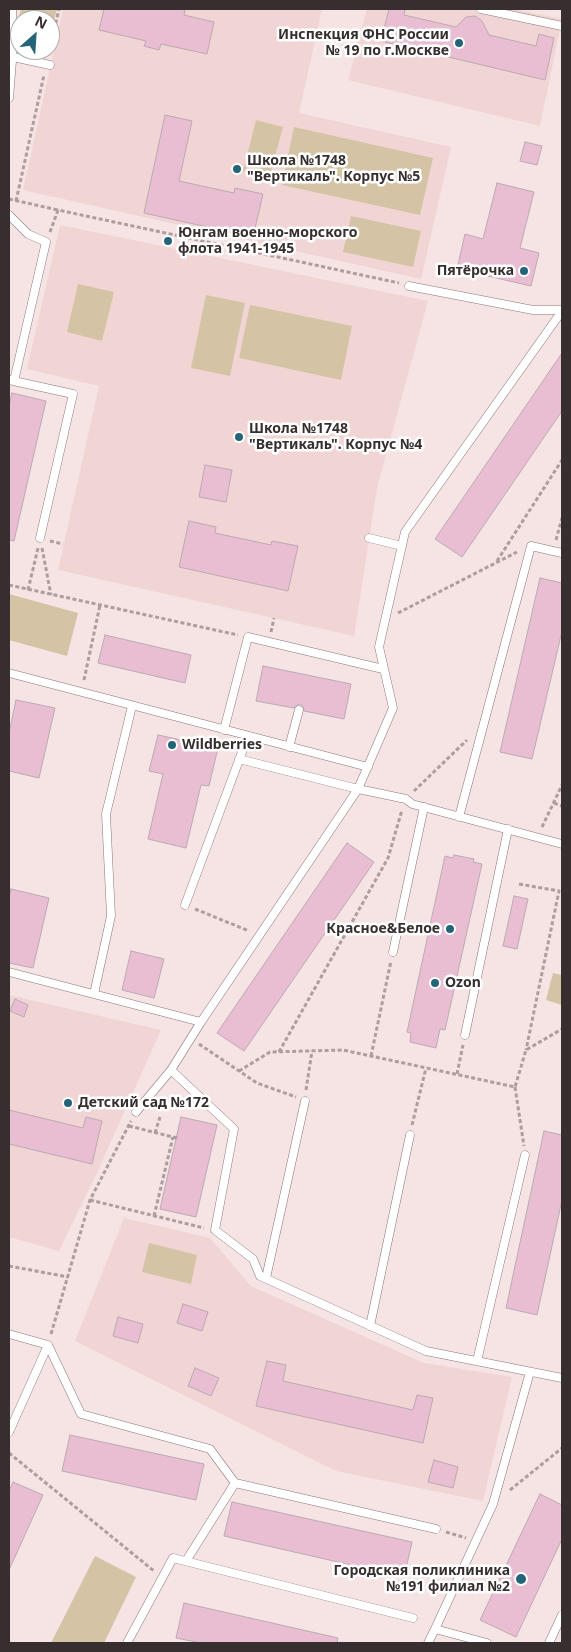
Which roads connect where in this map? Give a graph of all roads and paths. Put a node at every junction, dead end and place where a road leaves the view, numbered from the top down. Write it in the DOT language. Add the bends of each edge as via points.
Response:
graph roads {
  1 [pos="481,9"];
  2 [pos="562,26"];
  3 [pos="12,60"];
  4 [pos="26,60"];
  5 [pos="49,60"];
  6 [pos="48,65"];
  7 [pos="9,98"];
  8 [pos="9,199"];
  9 [pos="16,201"];
  10 [pos="58,210"];
  11 [pos="9,215"];
  12 [pos="187,227"];
  13 [pos="184,237"];
  14 [pos="46,242"];
  15 [pos="181,251"];
  16 [pos="409,286"];
  17 [pos="562,310"];
  18 [pos="11,380"];
  19 [pos="562,460"];
  20 [pos="562,518"];
  21 [pos="40,538"];
  22 [pos="369,538"];
  23 [pos="402,546"];
  24 [pos="532,546"];
  25 [pos="553,551"];
  26 [pos="562,553"];
  27 [pos="496,562"];
  28 [pos="9,586"];
  29 [pos="28,590"];
  30 [pos="51,595"];
  31 [pos="100,605"];
  32 [pos="386,619"];
  33 [pos="248,637"];
  34 [pos="383,669"];
  35 [pos="9,673"];
  36 [pos="81,692"];
  37 [pos="132,706"];
  38 [pos="299,710"];
  39 [pos="484,724"];
  40 [pos="224,730"];
  41 [pos="248,736"];
  42 [pos="289,747"];
  43 [pos="239,759"];
  44 [pos="368,767"];
  45 [pos="562,785"];
  46 [pos="358,789"];
  47 [pos="406,799"];
  48 [pos="554,803"];
  49 [pos="562,806"];
  50 [pos="424,807"];
  51 [pos="460,817"];
  52 [pos="508,829"];
  53 [pos="537,837"];
  54 [pos="562,844"];
  55 [pos="518,884"];
  56 [pos="185,905"];
  57 [pos="259,935"];
  58 [pos="393,952"];
  59 [pos="9,972"];
  60 [pos="94,994"];
  61 [pos="200,1022"];
  62 [pos="562,1029"];
  63 [pos="465,1035"];
  64 [pos="190,1039"];
  65 [pos="312,1050"];
  66 [pos="526,1050"];
  67 [pos="280,1052"];
  68 [pos="371,1056"];
  69 [pos="426,1068"];
  70 [pos="171,1070"];
  71 [pos="239,1071"];
  72 [pos="457,1074"];
  73 [pos="515,1087"];
  74 [pos="305,1101"];
  75 [pos="136,1112"];
  76 [pos="160,1116"];
  77 [pos="129,1126"];
  78 [pos="155,1133"];
  79 [pos="410,1135"];
  80 [pos="525,1155"];
  81 [pos="90,1200"];
  82 [pos="154,1216"];
  83 [pos="215,1230"];
  84 [pos="9,1266"];
  85 [pos="68,1277"];
  86 [pos="266,1278"];
  87 [pos="370,1326"];
  88 [pos="9,1334"];
  89 [pos="48,1345"];
  90 [pos="477,1361"];
  91 [pos="530,1372"];
  92 [pos="562,1378"];
  93 [pos="9,1432"];
  94 [pos="562,1451"];
  95 [pos="9,1453"];
  96 [pos="236,1483"];
  97 [pos="493,1504"];
  98 [pos="436,1529"];
  99 [pos="479,1542"];
  100 [pos="186,1561"];
  101 [pos="162,1578"];
  102 [pos="413,1618"];
  103 [pos="561,1620"];
  104 [pos="436,1628"];
  105 [pos="127,1643"];
  106 [pos="428,1643"];
  107 [pos="487,1643"];
  108 [pos="549,1643"];
  1 -- 2 [label="lane"];
  3 -- 7 [label="lane"];
  4 -- 6 [label="lane"];
  5 -- 6 [label="path"];
  6 -- 9 [label="path"];
  8 -- 9 [label="path"];
  9 -- 10 [label="path"];
  10 -- 13 [label="path"];
  10 -- 14 [label="path"];
  11 -- 14 [label="lane" via="28,234"];
  12 -- 13 [label="path"];
  13 -- 15 [label="path"];
  13 -- 16 [label="path"];
  14 -- 18 [label="lane"];
  16 -- 17 [label="lane" via="533,310"];
  17 -- 23 [label="lane" via="405,532"];
  18 -- 21 [label="lane" via="72,394"];
  19 -- 27 [label="path"];
  20 -- 25 [label="path"];
  21 -- 29 [label="path"];
  21 -- 30 [label="path"];
  22 -- 23 [label="lane"];
  23 -- 32 [label="lane"];
  24 -- 25 [label="lane"];
  24 -- 27 [label="path"];
  24 -- 39 [label="lane"];
  25 -- 26 [label="lane"];
  27 -- 32 [label="path"];
  28 -- 29 [label="path"];
  29 -- 30 [label="path"];
  30 -- 31 [label="path"];
  31 -- 33 [label="path"];
  31 -- 36 [label="path"];
  32 -- 34 [label="lane" via="379,648"];
  33 -- 34 [label="lane"];
  33 -- 40 [label="lane"];
  34 -- 44 [label="lane" via="392,708"];
  35 -- 36 [label="lane"];
  36 -- 37 [label="lane"];
  37 -- 40 [label="lane"];
  37 -- 60 [label="lane" via="106,814 111,916"];
  38 -- 42 [label="lane"];
  39 -- 47 [label="path"];
  39 -- 51 [label="lane"];
  40 -- 41 [label="lane"];
  41 -- 42 [label="lane"];
  41 -- 43 [label="lane"];
  42 -- 44 [label="lane"];
  43 -- 46 [label="lane"];
  43 -- 56 [label="lane"];
  44 -- 46 [label="lane"];
  45 -- 48 [label="path"];
  46 -- 47 [label="lane"];
  46 -- 57 [label="lane"];
  47 -- 50 [label="lane"];
  47 -- 67 [label="path" via="388,858"];
  48 -- 49 [label="path"];
  48 -- 53 [label="path"];
  50 -- 51 [label="lane"];
  50 -- 58 [label="lane"];
  51 -- 52 [label="lane"];
  52 -- 53 [label="lane"];
  52 -- 63 [label="lane"];
  53 -- 54 [label="lane"];
  55 -- 66 [label="path" via="559,891"];
  56 -- 57 [label="path"];
  57 -- 61 [label="lane"];
  58 -- 68 [label="path"];
  59 -- 60 [label="lane"];
  60 -- 61 [label="lane"];
  61 -- 64 [label="lane"];
  62 -- 66 [label="path"];
  63 -- 72 [label="path"];
  64 -- 70 [label="lane"];
  64 -- 71 [label="path"];
  65 -- 67 [label="path"];
  65 -- 68 [label="path" via="342,1050"];
  65 -- 74 [label="path"];
  66 -- 73 [label="path"];
  67 -- 71 [label="path" via="270,1052"];
  68 -- 69 [label="path"];
  69 -- 72 [label="path"];
  69 -- 79 [label="path"];
  70 -- 75 [label="lane"];
  70 -- 83 [label="lane" via="234,1129"];
  71 -- 74 [label="path" via="257,1083"];
  72 -- 73 [label="path"];
  73 -- 80 [label="path"];
  74 -- 86 [label="lane"];
  75 -- 77 [label="path"];
  76 -- 78 [label="path"];
  77 -- 78 [label="path"];
  77 -- 81 [label="path"];
  78 -- 82 [label="path" via="175,1138"];
  79 -- 87 [label="lane"];
  80 -- 90 [label="lane"];
  81 -- 82 [label="path"];
  81 -- 85 [label="path"];
  82 -- 83 [label="path"];
  83 -- 86 [label="lane" via="253,1259 260,1276"];
  84 -- 85 [label="path"];
  85 -- 89 [label="path"];
  86 -- 87 [label="lane"];
  87 -- 90 [label="lane" via="426,1351"];
  88 -- 89 [label="lane"];
  89 -- 93 [label="lane"];
  89 -- 96 [label="lane" via="81,1414 210,1450"];
  90 -- 91 [label="lane"];
  91 -- 92 [label="lane"];
  91 -- 97 [label="lane"];
  94 -- 97 [label="path"];
  95 -- 101 [label="path"];
  96 -- 98 [label="lane"];
  96 -- 100 [label="lane"];
  97 -- 99 [label="lane"];
  98 -- 99 [label="path"];
  99 -- 104 [label="lane"];
  100 -- 101 [label="lane" via="173,1558"];
  100 -- 102 [label="lane"];
  101 -- 105 [label="lane"];
  103 -- 108 [label="lane"];
  104 -- 106 [label="lane"];
  104 -- 107 [label="lane"];
}
